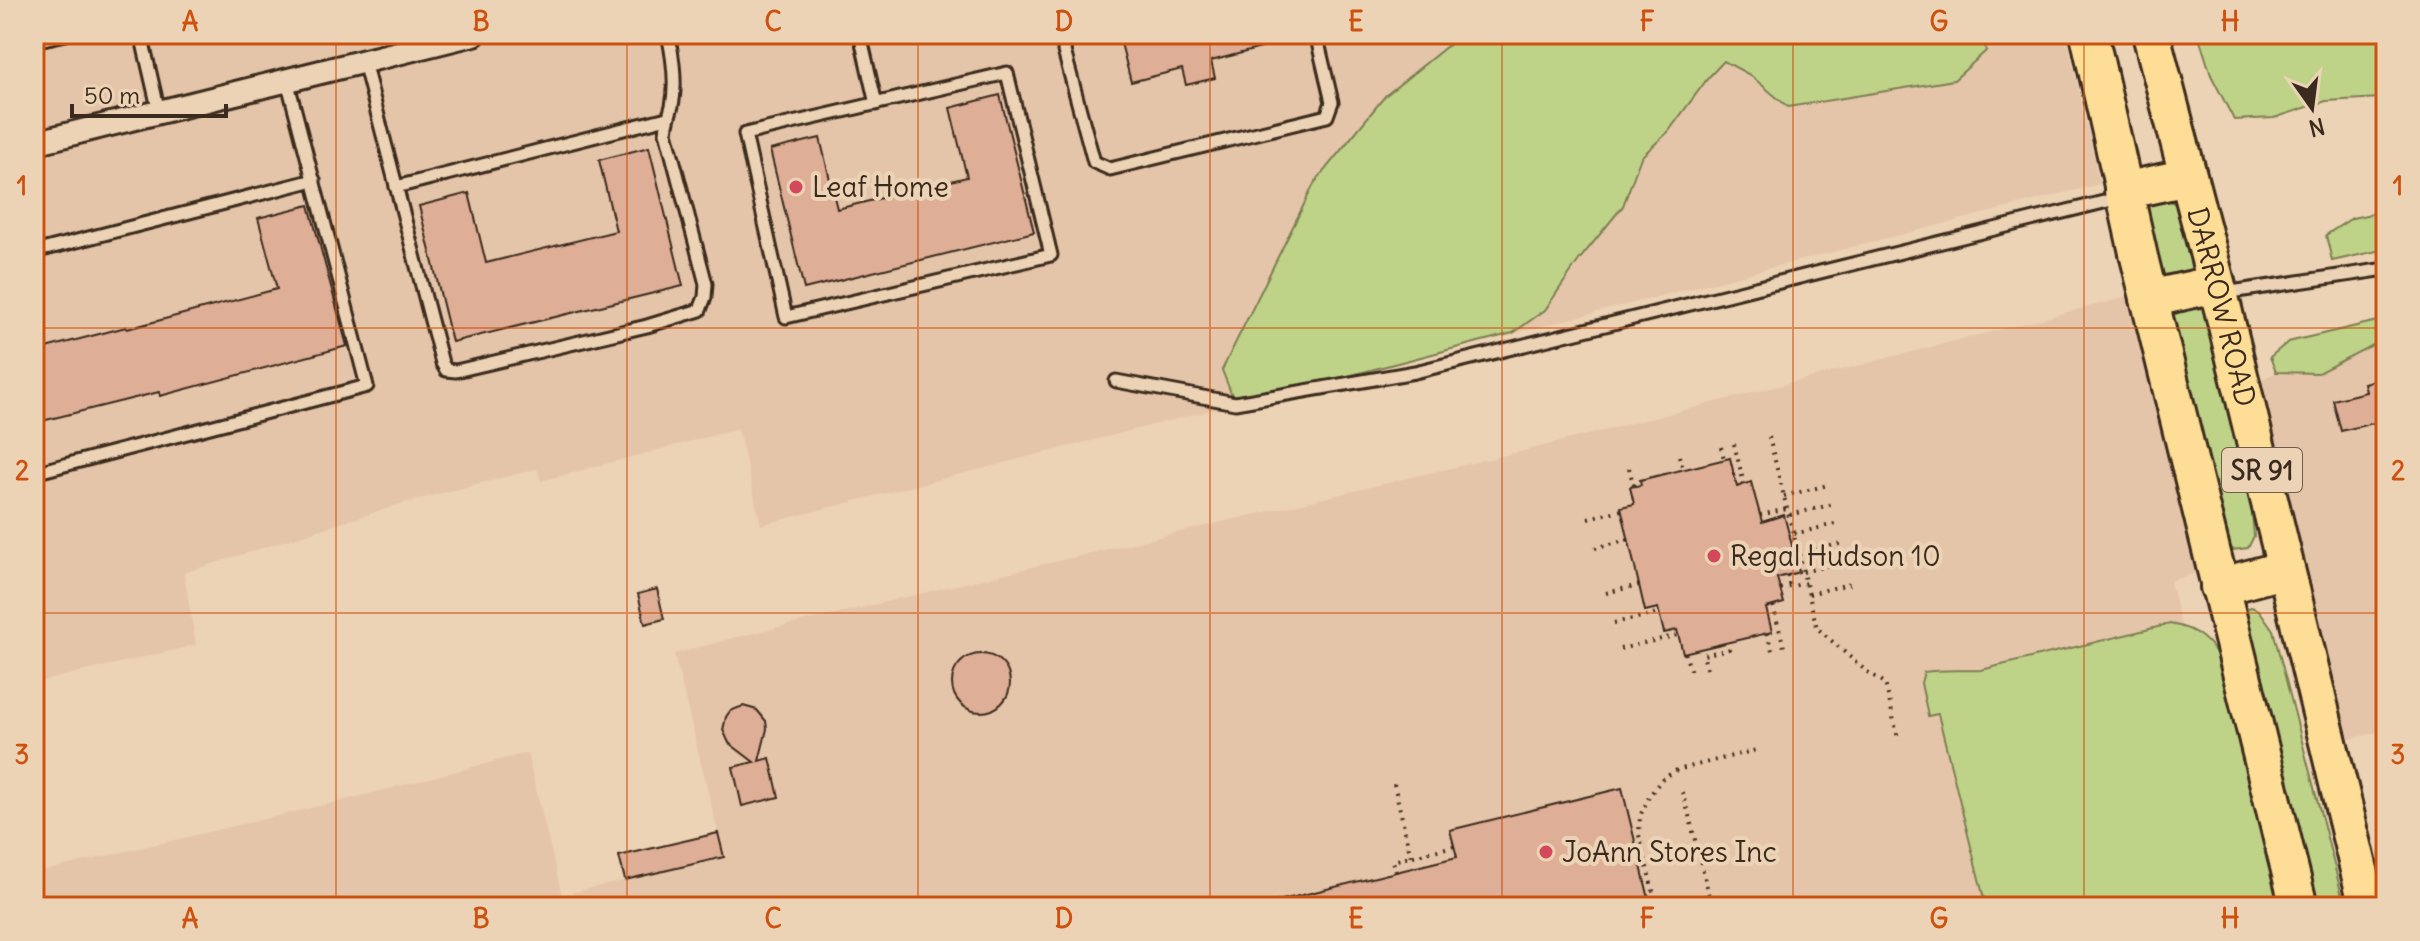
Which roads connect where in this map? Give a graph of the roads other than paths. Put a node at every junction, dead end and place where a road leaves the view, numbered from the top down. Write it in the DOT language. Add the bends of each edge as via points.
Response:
graph roads {
  1 [pos="66,34"];
  2 [pos="141,34"];
  3 [pos="474,34"];
  4 [pos="668,34"];
  5 [pos="860,34"];
  6 [pos="1067,34"];
  7 [pos="1316,34"];
  8 [pos="2089,34"];
  9 [pos="2151,34"];
  10 [pos="34,41"];
  11 [pos="364,62"];
  12 [pos="287,80"];
  13 [pos="876,104"];
  14 [pos="159,112"];
  15 [pos="667,118"];
  16 [pos="34,143"];
  17 [pos="2188,177"];
  18 [pos="314,180"];
  19 [pos="396,187"];
  20 [pos="2124,194"];
  21 [pos="34,252"];
  22 [pos="2386,269"];
  23 [pos="2218,289"];
  24 [pos="2149,299"];
  25 [pos="1116,381"];
  26 [pos="34,473"];
  27 [pos="2286,569"];
  28 [pos="2219,587"];
  29 [pos="2299,907"];
  30 [pos="2368,907"];
  1 -- 10 [label="lane"];
  2 -- 14 [label="lane"];
  3 -- 11 [label="street"];
  4 -- 15 [label="lane" via="674,59"];
  5 -- 13 [label="lane"];
  6 -- 7 [label="lane" via="1064,51 1094,162 1110,169 1327,116 1332,102"];
  8 -- 20 [label="main road, SR 91"];
  9 -- 17 [label="main road, DARROW ROAD / SR 91"];
  11 -- 12 [label="street"];
  11 -- 19 [label="lane"];
  12 -- 14 [label="street"];
  12 -- 18 [label="lane"];
  13 -- 13 [label="lane" via="1007,73 1051,255 786,317 745,134"];
  14 -- 16 [label="street"];
  15 -- 19 [label="lane"];
  15 -- 19 [label="lane" via="705,297 700,310 647,326 446,370"];
  17 -- 20 [label="main road"];
  17 -- 23 [label="main road, DARROW ROAD / SR 91"];
  18 -- 21 [label="lane"];
  18 -- 26 [label="lane" via="367,386"];
  20 -- 24 [label="main road, SR 91"];
  20 -- 25 [label="lane" via="1399,374 1235,403"];
  22 -- 23 [label="lane"];
  23 -- 24 [label="main road"];
  23 -- 27 [label="main road, DARROW ROAD / SR 91"];
  24 -- 28 [label="main road, SR 91"];
  27 -- 28 [label="main road"];
  27 -- 30 [label="main road, DARROW ROAD / SR 91"];
  28 -- 29 [label="main road, SR 91"];
}
